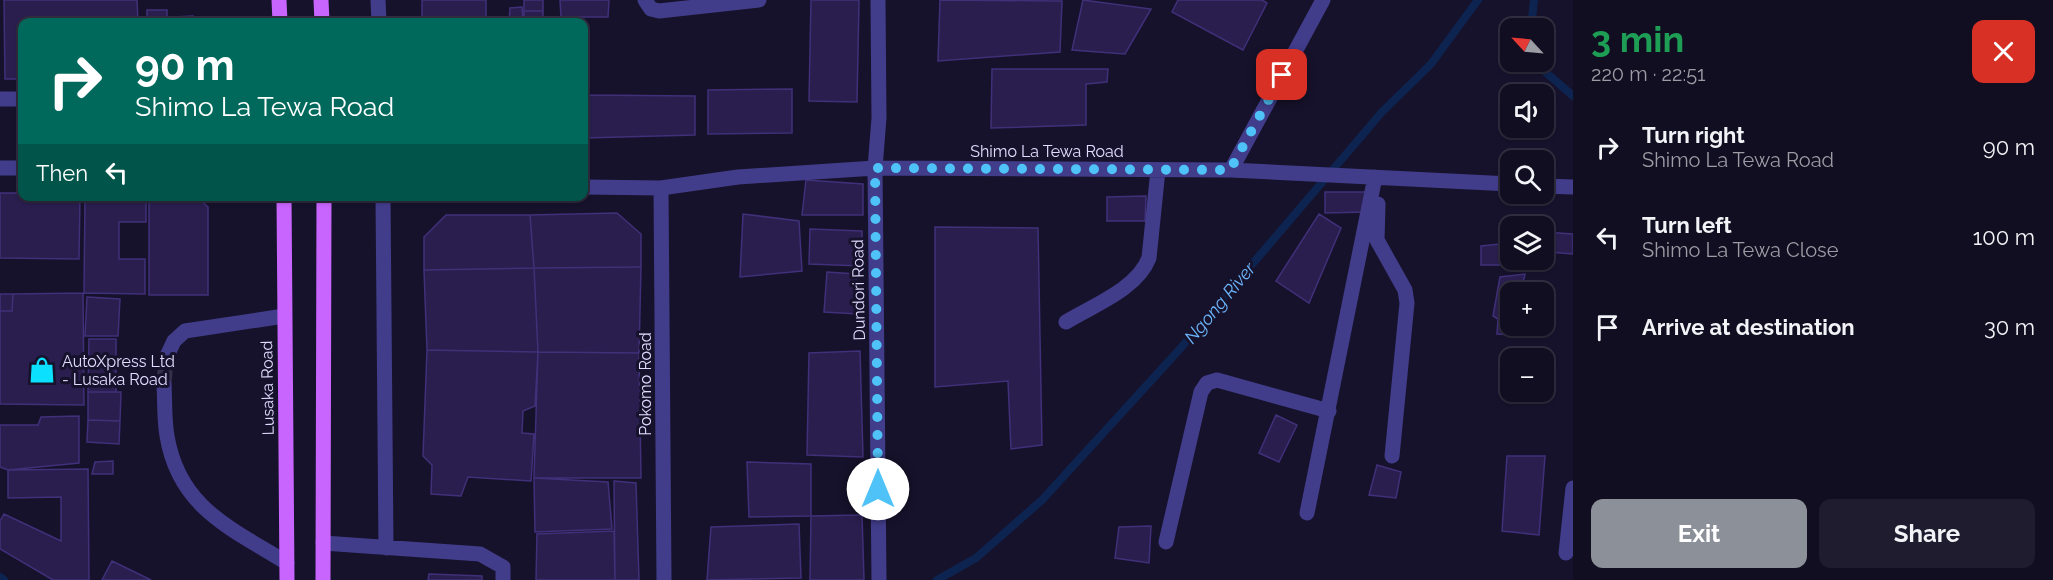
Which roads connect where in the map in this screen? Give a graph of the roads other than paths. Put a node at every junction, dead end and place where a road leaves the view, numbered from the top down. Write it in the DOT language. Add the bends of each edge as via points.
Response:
graph roads {
  1 [pos="279,0"];
  2 [pos="321,0"];
  3 [pos="378,0"];
  4 [pos="645,0"];
  5 [pos="759,0"];
  6 [pos="878,0"];
  7 [pos="1323,0"];
  8 [pos="279,18"];
  9 [pos="321,18"];
  10 [pos="379,18"];
  11 [pos="0,99"];
  12 [pos="18,99"];
  13 [pos="0,168"];
  14 [pos="18,168"];
  15 [pos="875,168"];
  16 [pos="1158,170"];
  17 [pos="1230,170"];
  18 [pos="1377,177"];
  19 [pos="1500,183"];
  20 [pos="1554,186"];
  21 [pos="588,187"];
  22 [pos="1573,187"];
  23 [pos="661,188"];
  24 [pos="284,201"];
  25 [pos="324,201"];
  26 [pos="383,201"];
  27 [pos="284,316"];
  28 [pos="1066,322"];
  29 [pos="166,358"];
  30 [pos="164,385"];
  31 [pos="1329,411"];
  32 [pos="1392,456"];
  33 [pos="1573,488"];
  34 [pos="1307,513"];
  35 [pos="1166,542"];
  36 [pos="323,543"];
  37 [pos="386,548"];
  38 [pos="1566,554"];
  39 [pos="287,563"];
  40 [pos="287,580"];
  41 [pos="323,580"];
  42 [pos="503,580"];
  43 [pos="664,580"];
  44 [pos="879,580"];
  1 -- 8 [label="main road"];
  2 -- 9 [label="main road"];
  3 -- 10 [label="street"];
  4 -- 5 [label="street" via="651,9 659,11"];
  6 -- 15 [label="street, Dundori Road" via="879,118"];
  7 -- 17 [label="street"];
  11 -- 12 [label="street"];
  13 -- 14 [label="street"];
  15 -- 16 [label="street, Shimo La Tewa Road"];
  15 -- 23 [label="street, Shimo La Tewa Road" via="738,177"];
  15 -- 44 [label="street, Dundori Road"];
  16 -- 17 [label="street, Shimo La Tewa Road"];
  16 -- 28 [label="street" via="1145,269 1132,282"];
  17 -- 18 [label="street, Shimo La Tewa Road"];
  18 -- 19 [label="street, Shimo La Tewa Road"];
  18 -- 31 [label="street"];
  18 -- 32 [label="street" via="1377,240 1405,290 1407,303"];
  20 -- 22 [label="street"];
  21 -- 23 [label="street, Shimo La Tewa Road"];
  23 -- 43 [label="street, Pokomo Road"];
  24 -- 27 [label="main road, Lusaka Road"];
  25 -- 36 [label="main road"];
  26 -- 37 [label="street"];
  27 -- 29 [label="street" via="185,331 174,341"];
  27 -- 39 [label="main road, Lusaka Road"];
  30 -- 39 [label="street" via="167,436 181,483 209,514"];
  31 -- 34 [label="street"];
  31 -- 35 [label="street" via="1217,380 1207,383 1201,392"];
  33 -- 38 [label="street"];
  36 -- 37 [label="street"];
  36 -- 41 [label="main road"];
  37 -- 42 [label="street" via="480,554 503,567"];
  39 -- 40 [label="main road, Lusaka Road"];
}
